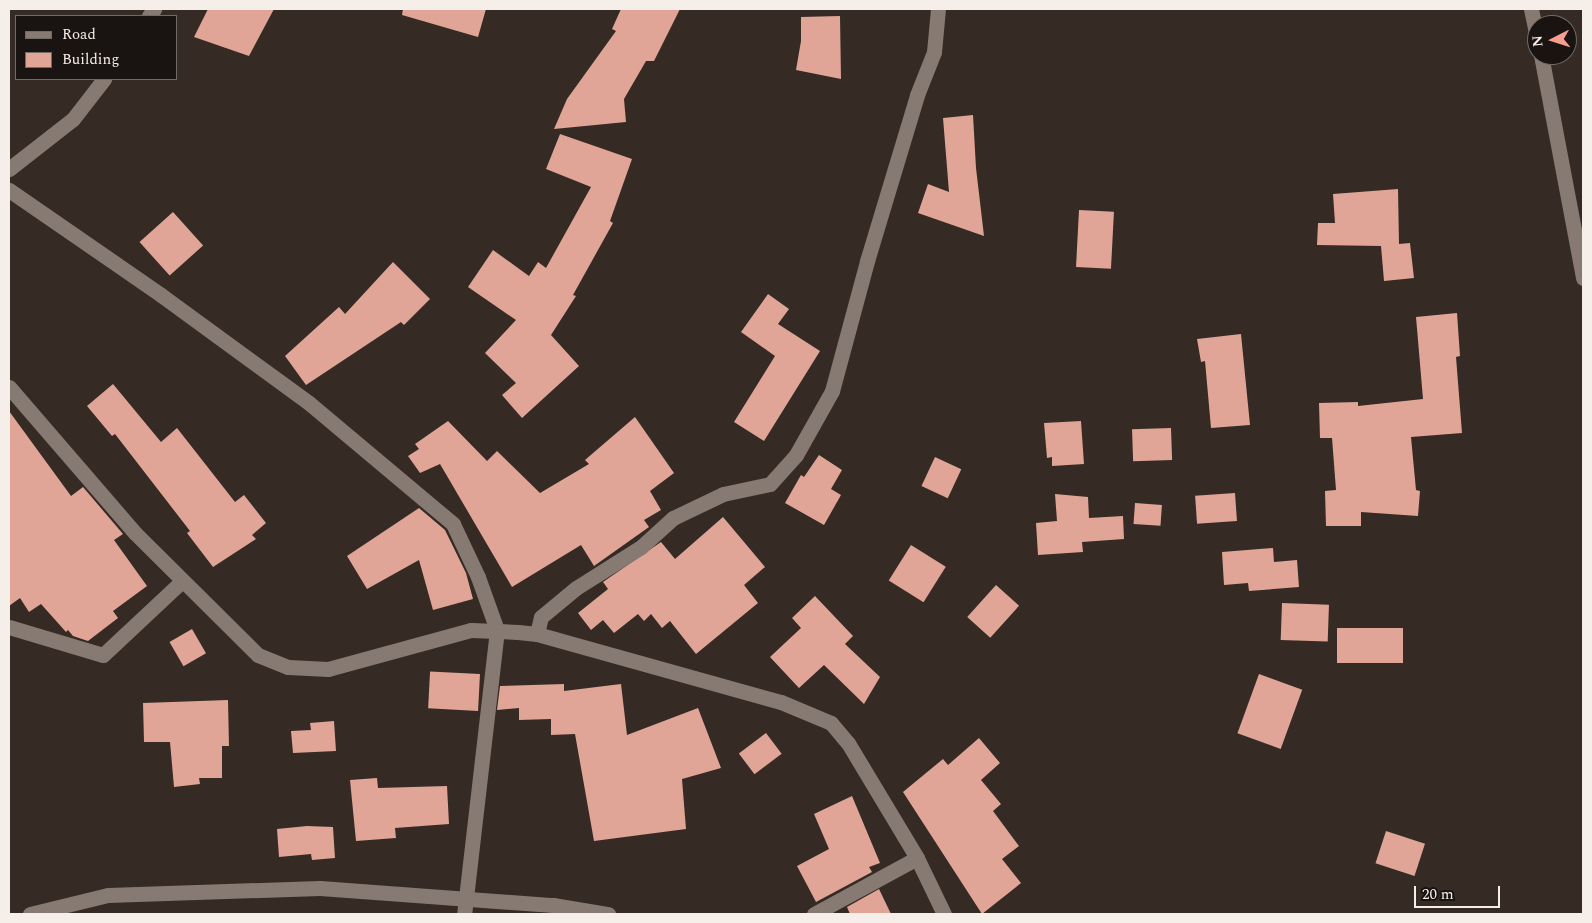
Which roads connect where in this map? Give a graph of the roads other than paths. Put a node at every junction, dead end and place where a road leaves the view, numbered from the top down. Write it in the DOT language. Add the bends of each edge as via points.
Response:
graph roads {
  1 [pos="938,9"];
  2 [pos="1542,65"];
  3 [pos="103,80"];
  4 [pos="9,169"];
  5 [pos="9,190"];
  6 [pos="1583,278"];
  7 [pos="9,387"];
  8 [pos="181,582"];
  9 [pos="9,627"];
  10 [pos="497,630"];
  11 [pos="536,634"];
  12 [pos="917,858"];
  13 [pos="467,899"];
  14 [pos="30,914"];
  15 [pos="464,914"];
  16 [pos="608,914"];
  17 [pos="814,914"];
  18 [pos="944,914"];
  1 -- 11 [label="street" via="934,52 917,95 869,252 832,391 796,455 770,484 723,494 673,518 641,547 576,588 541,617"];
  2 -- 6 [label="street"];
  3 -- 4 [label="street" via="73,120"];
  5 -- 10 [label="street" via="309,403 453,524 478,577"];
  7 -- 8 [label="street"];
  8 -- 9 [label="street" via="103,655"];
  8 -- 10 [label="street" via="258,655 288,667 328,669 472,630"];
  10 -- 11 [label="street"];
  10 -- 13 [label="street"];
  11 -- 12 [label="street" via="781,702 831,723 848,743"];
  12 -- 17 [label="street"];
  12 -- 18 [label="street"];
  13 -- 14 [label="street" via="320,888 108,895"];
  13 -- 15 [label="street"];
  13 -- 16 [label="street" via="553,905"];
}
